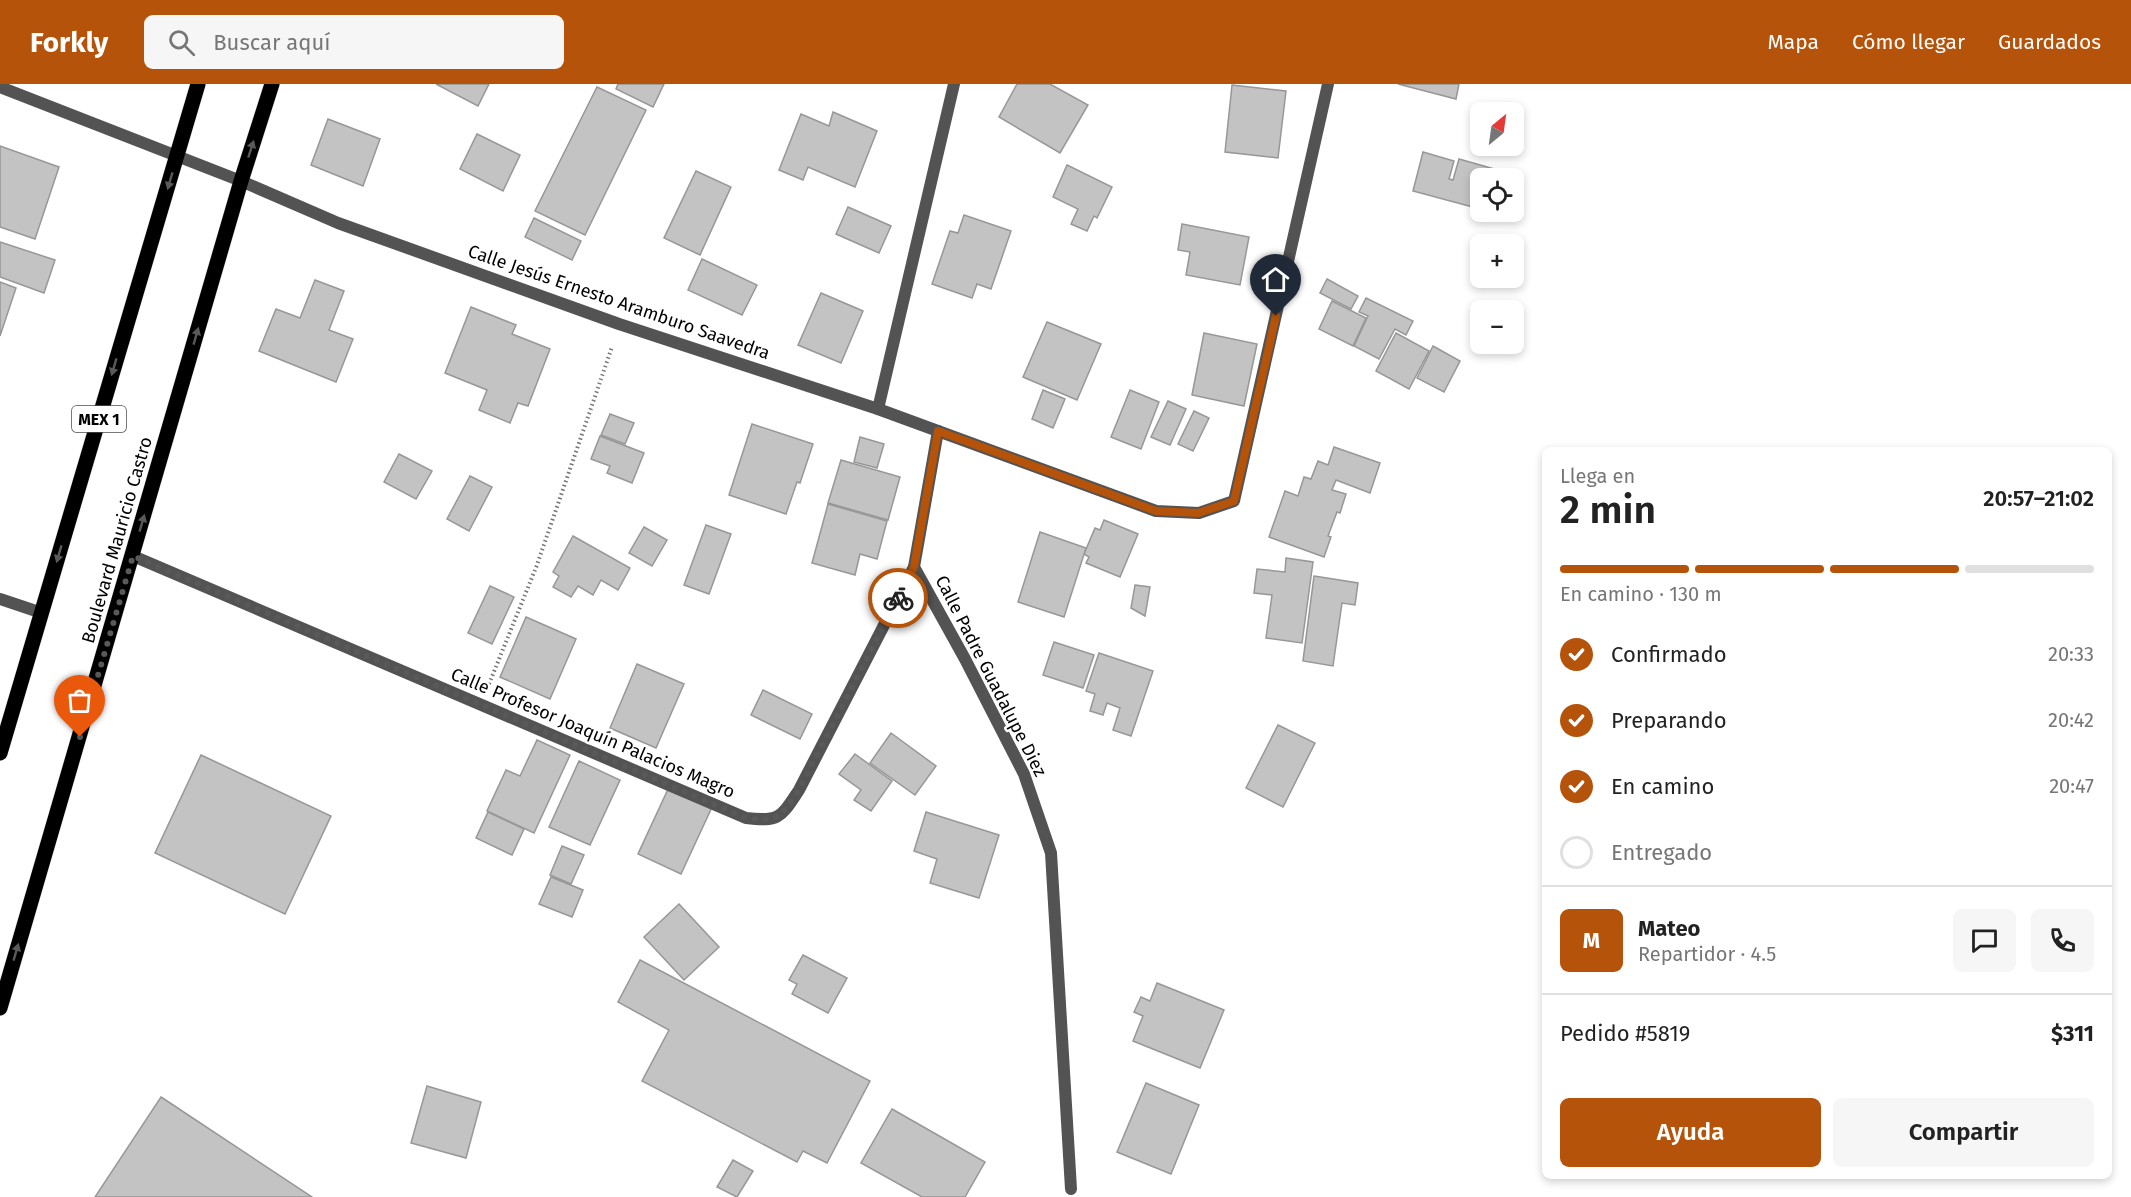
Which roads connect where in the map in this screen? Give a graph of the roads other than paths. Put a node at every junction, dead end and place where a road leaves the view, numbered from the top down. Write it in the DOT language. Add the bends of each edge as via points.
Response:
graph roads {
  1 [pos="198,84"];
  2 [pos="272,84"];
  3 [pos="954,84"];
  4 [pos="1328,84"];
  5 [pos="0,87"];
  6 [pos="177,156"];
  7 [pos="241,181"];
  8 [pos="878,409"];
  9 [pos="938,431"];
  10 [pos="133,556"];
  11 [pos="914,567"];
  12 [pos="0,599"];
  13 [pos="42,613"];
  14 [pos="0,753"];
  15 [pos="0,1008"];
  16 [pos="1071,1189"];
  1 -- 6 [label="main road, MEX 1"];
  7 -- 2 [label="main road, Boulevard Mauricio Castro, one-way"];
  3 -- 8 [label="street"];
  4 -- 9 [label="street, Calle Jesús Ernesto Aramburo Saavedra" via="1234,501 1198,513 1156,511"];
  5 -- 6 [label="street, Calle Jesús Ernesto Aramburo Saavedra"];
  6 -- 7 [label="street, Calle Jesús Ernesto Aramburo Saavedra"];
  6 -- 13 [label="main road, MEX 1, one-way"];
  7 -- 8 [label="street, Calle Jesús Ernesto Aramburo Saavedra" via="338,223 619,324"];
  10 -- 7 [label="main road, Boulevard Mauricio Castro, one-way"];
  8 -- 9 [label="street, Calle Jesús Ernesto Aramburo Saavedra"];
  9 -- 11 [label="street, Calle Padre Guadalupe Diez"];
  10 -- 11 [label="street, Calle Profesor Joaquín Palacios Magro" via="746,818 768,821 784,812 799,790"];
  15 -- 10 [label="main road, Boulevard Mauricio Castro, one-way"];
  11 -- 16 [label="street, Calle Padre Guadalupe Diez" via="1024,774 1051,853"];
  12 -- 13 [label="street"];
  13 -- 14 [label="main road, MEX 1"];
}
